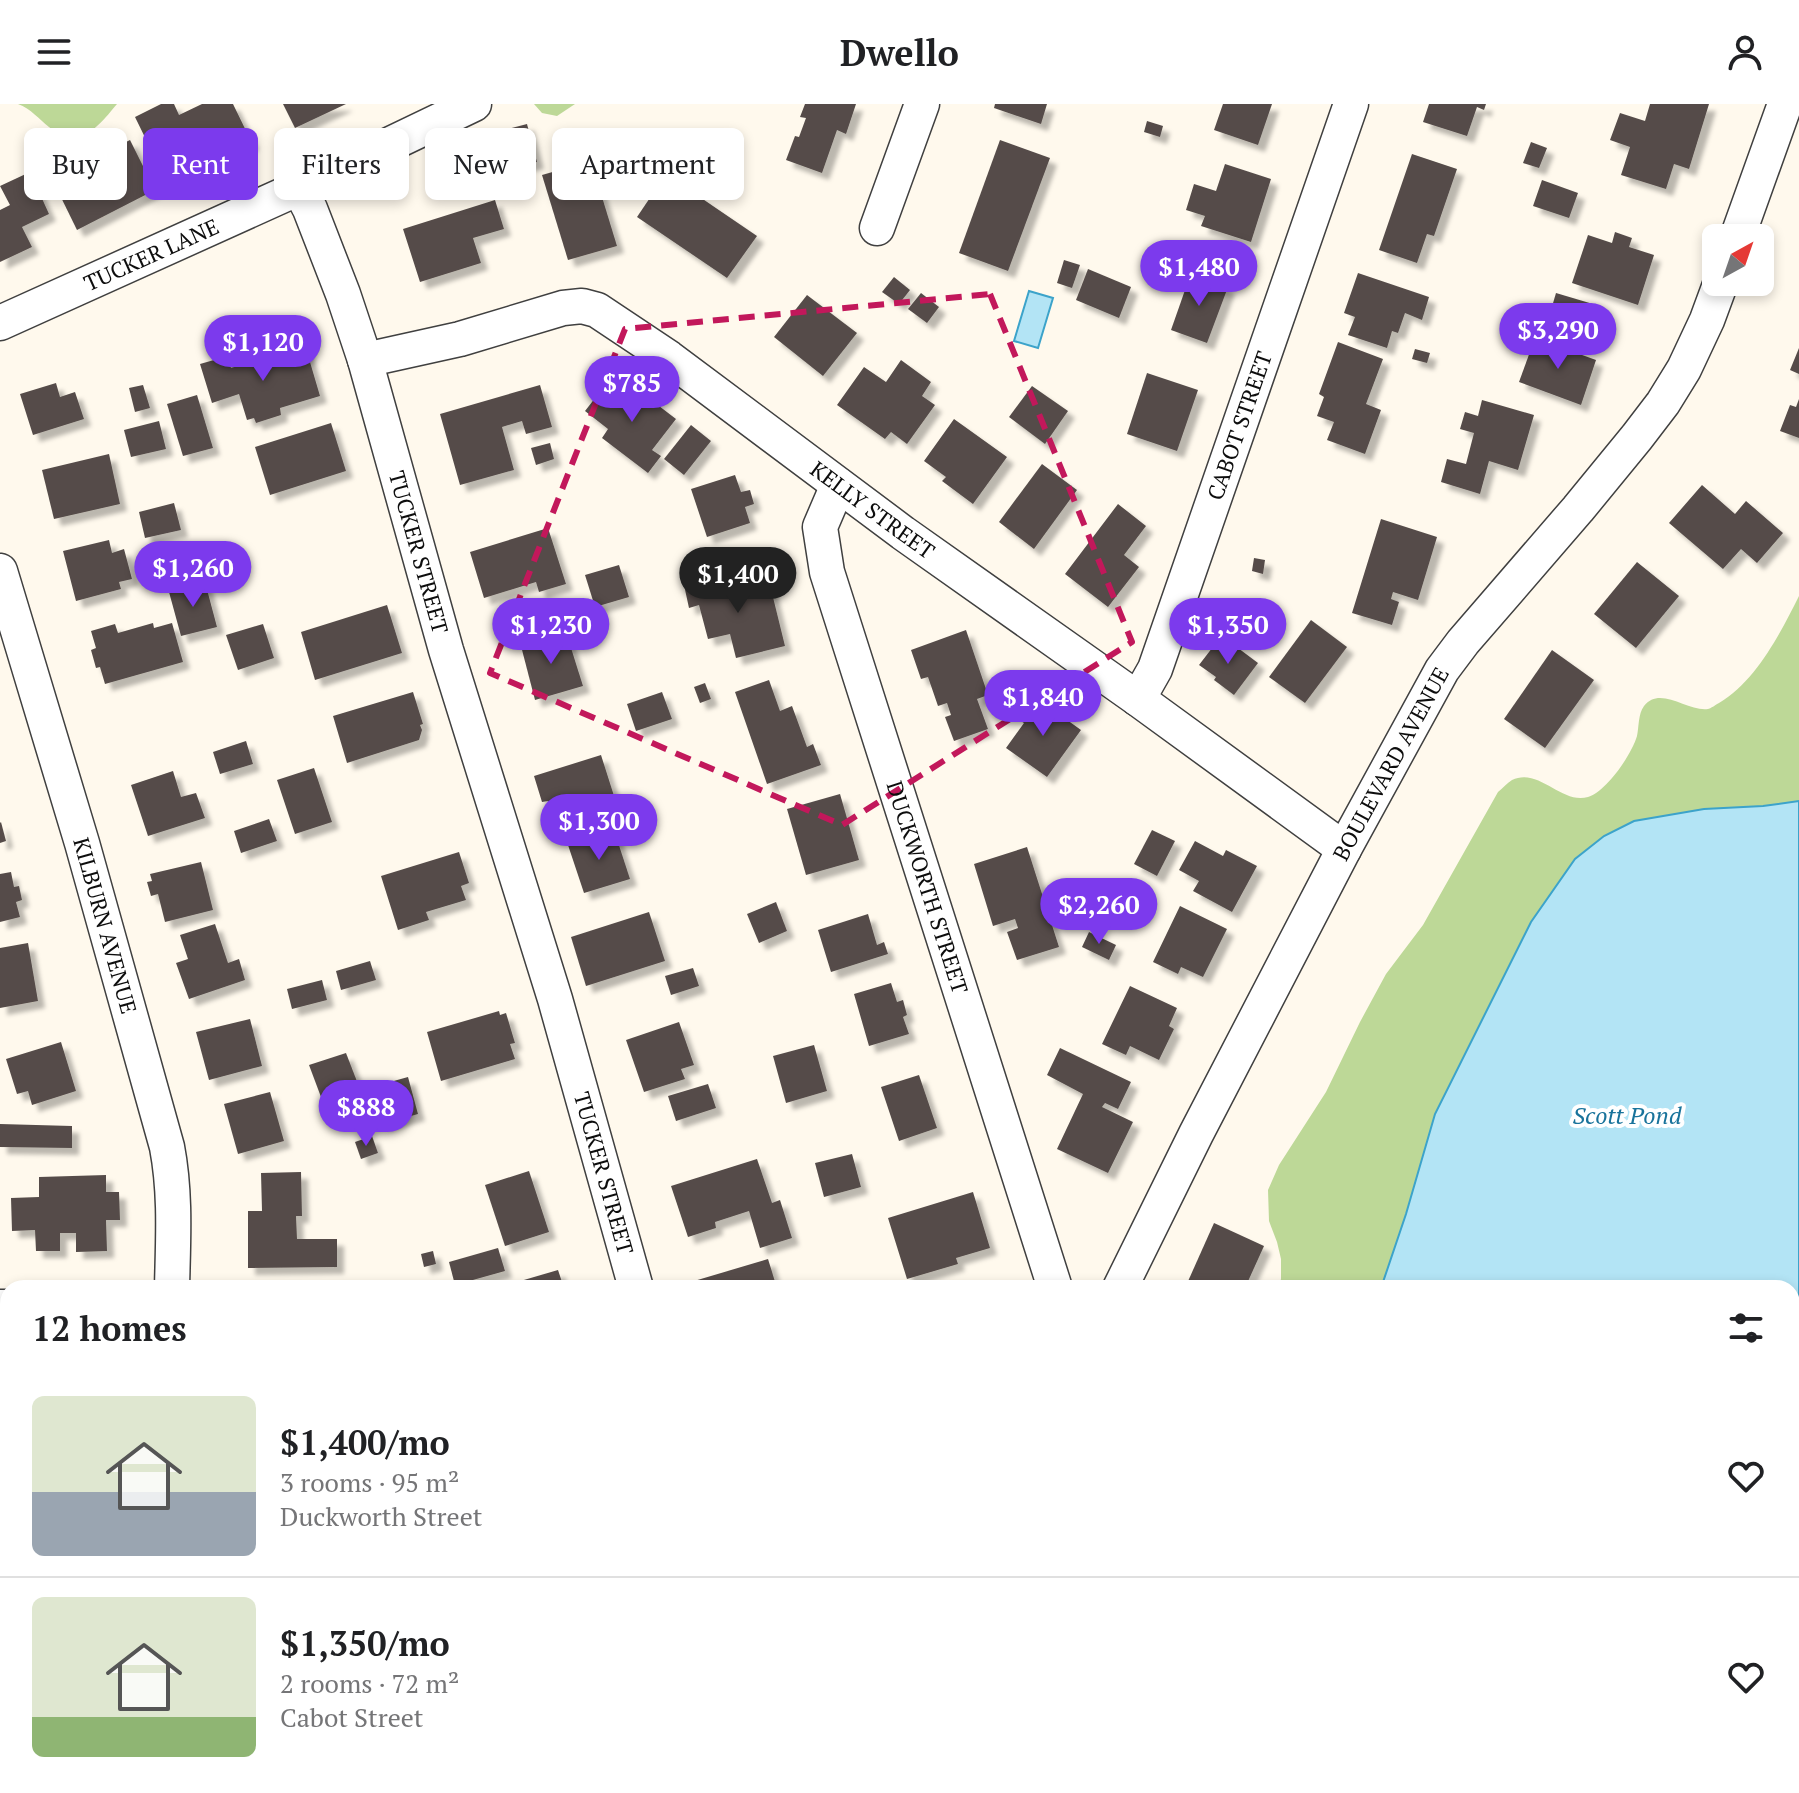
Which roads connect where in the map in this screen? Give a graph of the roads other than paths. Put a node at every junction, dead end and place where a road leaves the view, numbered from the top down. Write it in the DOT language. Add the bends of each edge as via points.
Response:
graph roads {
  1 [pos="474,104"];
  2 [pos="922,104"];
  3 [pos="1351,104"];
  4 [pos="1785,104"];
  5 [pos="409,135"];
  6 [pos="274,199"];
  7 [pos="305,200"];
  8 [pos="1742,224"];
  9 [pos="877,228"];
  10 [pos="1716,296"];
  11 [pos="0,323"];
  12 [pos="365,360"];
  13 [pos="838,485"];
  14 [pos="0,571"];
  15 [pos="1138,699"];
  16 [pos="1344,849"];
  17 [pos="172,1280"];
  18 [pos="634,1280"];
  19 [pos="1052,1280"];
  20 [pos="1124,1280"];
  1 -- 5 [label="street, TUCKER LANE"];
  2 -- 9 [label="street"];
  3 -- 15 [label="street, CABOT STREET" via="1155,669"];
  4 -- 8 [label="street"];
  6 -- 11 [label="street, TUCKER LANE"];
  7 -- 12 [label="street, TUCKER STREET"];
  10 -- 16 [label="street, BOULEVARD AVENUE" via="1663,403 1442,670"];
  12 -- 13 [label="street, KELLY STREET" via="582,306 597,310 669,358"];
  12 -- 18 [label="street, TUCKER STREET"];
  13 -- 15 [label="street, KELLY STREET"];
  13 -- 19 [label="street, DUCKWORTH STREET" via="820,527 827,572"];
  14 -- 17 [label="street, KILBURN AVENUE" via="167,1147 174,1201"];
  15 -- 16 [label="street, KELLY STREET"];
  16 -- 20 [label="street, BOULEVARD AVENUE"];
}
